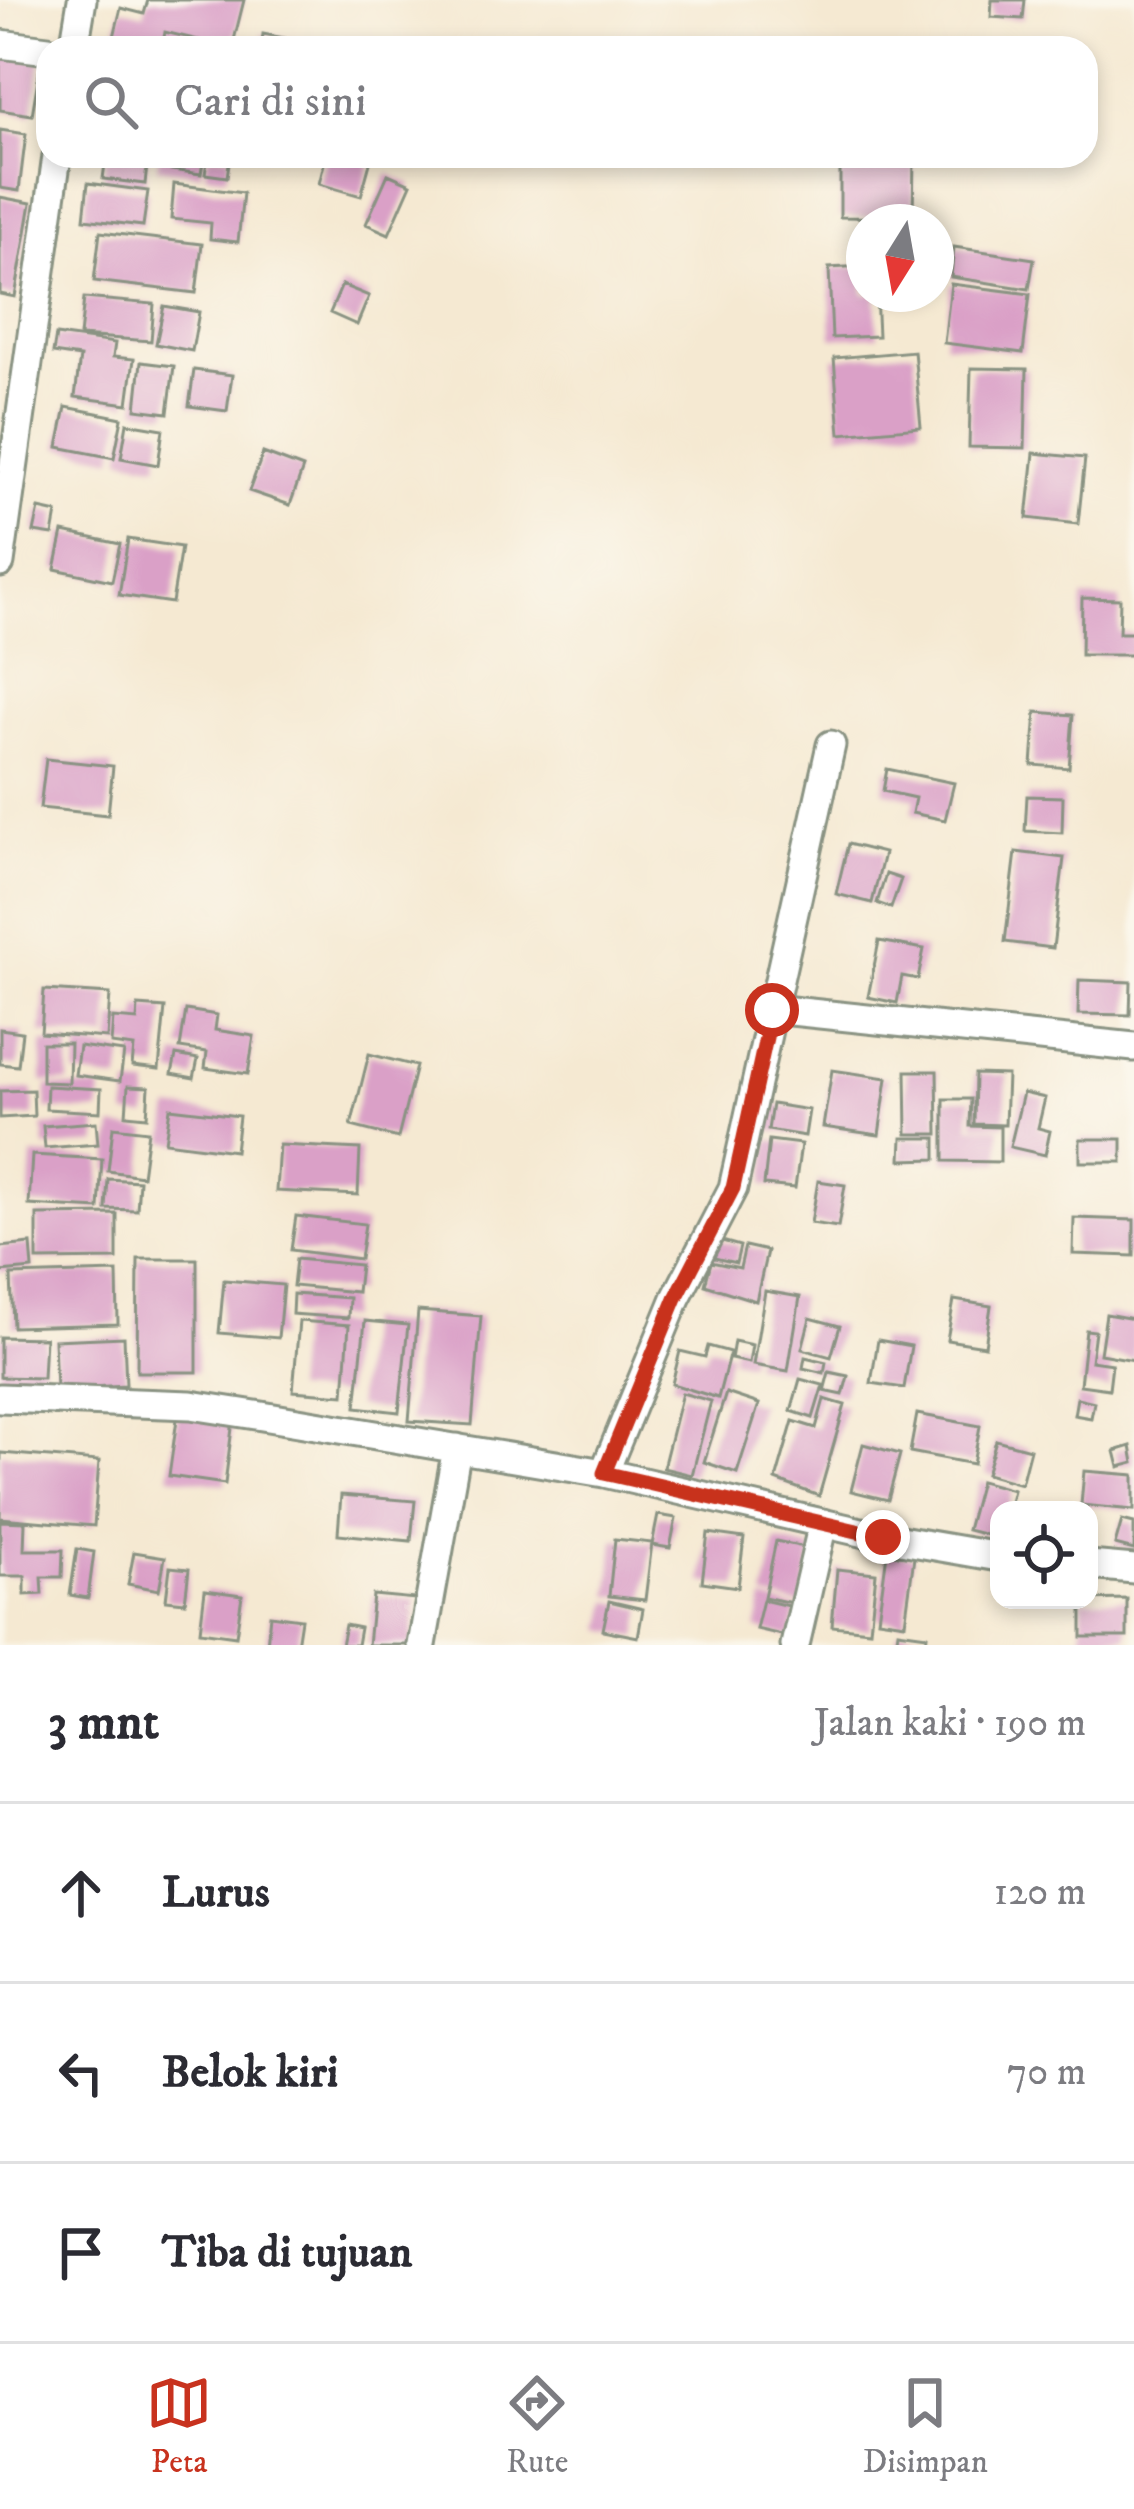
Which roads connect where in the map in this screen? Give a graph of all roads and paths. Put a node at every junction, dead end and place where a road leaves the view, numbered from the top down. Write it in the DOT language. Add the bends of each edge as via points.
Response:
graph roads {
  1 [pos="82,0"];
  2 [pos="76,36"];
  3 [pos="0,44"];
  4 [pos="36,48"];
  5 [pos="55,168"];
  6 [pos="0,563"];
  7 [pos="831,745"];
  8 [pos="772,1010"];
  9 [pos="1134,1047"];
  10 [pos="0,1397"];
  11 [pos="457,1448"];
  12 [pos="604,1473"];
  13 [pos="823,1522"];
  14 [pos="990,1555"];
  15 [pos="1098,1566"];
  16 [pos="1134,1568"];
  17 [pos="422,1645"];
  18 [pos="795,1645"];
  1 -- 2 [label="street"];
  3 -- 4 [label="street"];
  5 -- 6 [label="street"];
  7 -- 8 [label="street"];
  8 -- 9 [label="street"];
  8 -- 12 [label="street" via="733,1188 676,1298"];
  10 -- 11 [label="street" via="190,1405"];
  11 -- 12 [label="street"];
  11 -- 17 [label="street"];
  12 -- 13 [label="street"];
  13 -- 14 [label="street"];
  13 -- 18 [label="street"];
  15 -- 16 [label="street"];
}
